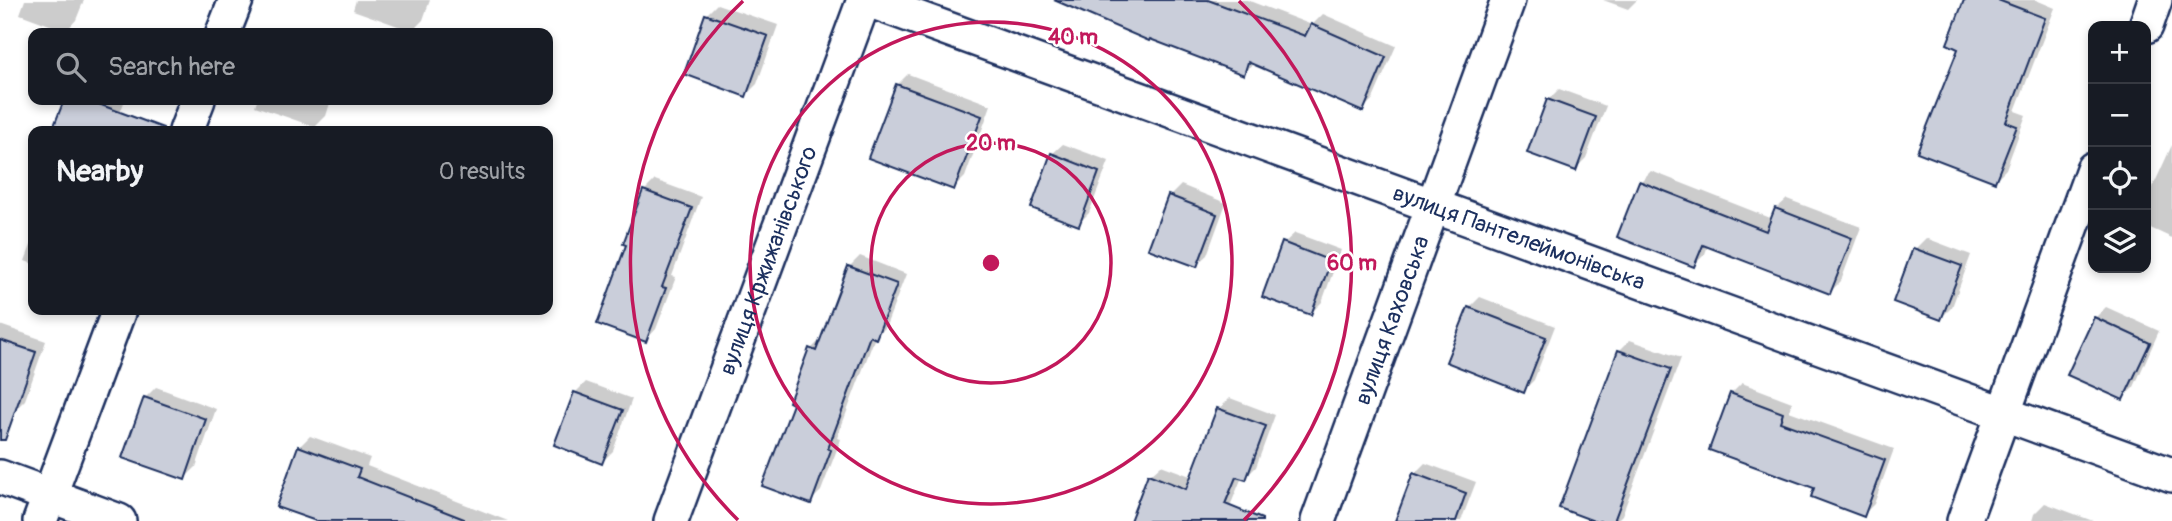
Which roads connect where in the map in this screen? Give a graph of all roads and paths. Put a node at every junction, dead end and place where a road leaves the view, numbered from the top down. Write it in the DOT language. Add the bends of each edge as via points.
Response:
graph roads {
  1 [pos="236,0"];
  2 [pos="866,0"];
  3 [pos="1508,0"];
  4 [pos="2155,0"];
  5 [pos="2148,21"];
  6 [pos="225,28"];
  7 [pos="196,105"];
  8 [pos="188,126"];
  9 [pos="2088,183"];
  10 [pos="1433,206"];
  11 [pos="117,315"];
  12 [pos="2004,414"];
  13 [pos="2172,475"];
  14 [pos="0,478"];
  15 [pos="44,508"];
  16 [pos="119,521"];
  17 [pos="671,521"];
  18 [pos="1318,521"];
  19 [pos="1964,521"];
  1 -- 6 [label="street"];
  2 -- 10 [label="street, вулиця Пантелеймонівська"];
  2 -- 17 [label="street, вулиця Кржижанівського"];
  3 -- 10 [label="street, вулиця Каховська"];
  4 -- 5 [label="street"];
  7 -- 8 [label="street"];
  9 -- 12 [label="street"];
  10 -- 12 [label="street, вулиця Пантелеймонівська"];
  10 -- 18 [label="street, вулиця Каховська"];
  11 -- 15 [label="street"];
  12 -- 13 [label="street, вулиця Пантелеймонівська"];
  12 -- 19 [label="street"];
  14 -- 15 [label="street"];
  15 -- 16 [label="street"];
}
